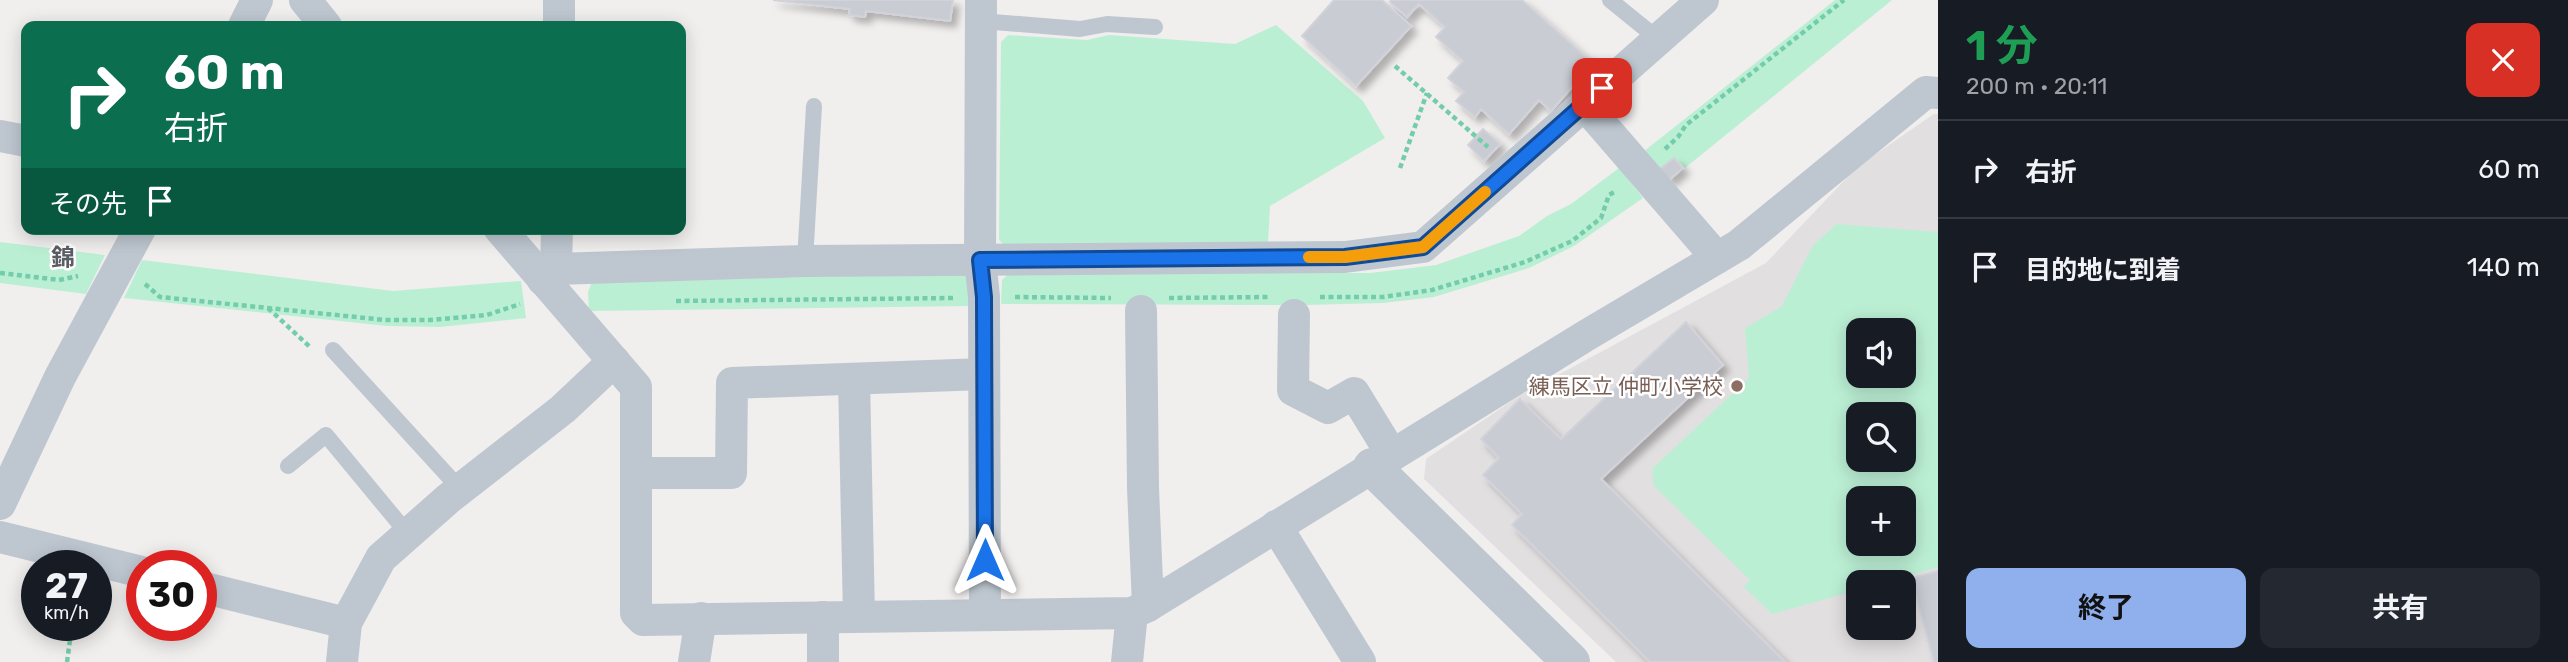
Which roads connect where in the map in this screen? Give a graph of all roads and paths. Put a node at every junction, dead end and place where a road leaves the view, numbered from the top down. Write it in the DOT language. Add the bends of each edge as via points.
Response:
graph roads {
  1 [pos="257,0"];
  2 [pos="559,0"];
  3 [pos="1610,0"];
  4 [pos="1703,0"];
  5 [pos="981,10"];
  6 [pos="246,21"];
  7 [pos="559,21"];
  8 [pos="1155,27"];
  9 [pos="1658,39"];
  10 [pos="1395,66"];
  11 [pos="1427,93"];
  12 [pos="1938,93"];
  13 [pos="1584,104"];
  14 [pos="814,106"];
  15 [pos="0,136"];
  16 [pos="21,140"];
  17 [pos="1513,167"];
  18 [pos="1399,168"];
  19 [pos="137,235"];
  20 [pos="506,235"];
  21 [pos="556,235"];
  22 [pos="1717,258"];
  23 [pos="980,260"];
  24 [pos="804,261"];
  25 [pos="550,278"];
  26 [pos="267,308"];
  27 [pos="1141,311"];
  28 [pos="1294,315"];
  29 [pos="333,350"];
  30 [pos="614,361"];
  31 [pos="984,374"];
  32 [pos="854,379"];
  33 [pos="1382,461"];
  34 [pos="288,466"];
  35 [pos="638,472"];
  36 [pos="460,489"];
  37 [pos="0,504"];
  38 [pos="1276,526"];
  39 [pos="408,534"];
  40 [pos="0,537"];
  41 [pos="126,568"];
  42 [pos="217,591"];
  43 [pos="1140,609"];
  44 [pos="985,613"];
  45 [pos="859,616"];
  46 [pos="823,617"];
  47 [pos="701,618"];
  48 [pos="346,623"];
  49 [pos="70,641"];
  50 [pos="67,662"];
  51 [pos="342,662"];
  52 [pos="694,662"];
  53 [pos="823,662"];
  54 [pos="1127,662"];
  55 [pos="1360,662"];
  56 [pos="1571,662"];
  1 -- 6 [label="street"];
  2 -- 7 [label="street"];
  3 -- 9 [label="lane"];
  4 -- 9 [label="street"];
  5 -- 8 [label="lane" via="1080,29 1107,24"];
  5 -- 23 [label="street"];
  9 -- 13 [label="street"];
  10 -- 11 [label="path"];
  11 -- 17 [label="path"];
  11 -- 18 [label="path"];
  12 -- 22 [label="street" via="1926,92 1739,245"];
  13 -- 17 [label="street"];
  13 -- 22 [label="street"];
  14 -- 24 [label="lane"];
  15 -- 16 [label="street"];
  17 -- 23 [label="street" via="1423,247 1345,257"];
  19 -- 37 [label="street" via="60,377"];
  20 -- 25 [label="street"];
  21 -- 25 [label="street"];
  22 -- 33 [label="street"];
  23 -- 24 [label="street"];
  23 -- 31 [label="street"];
  24 -- 25 [label="street"];
  25 -- 30 [label="street"];
  26 -- 29 [label="path" via="321,356"];
  27 -- 43 [label="street"];
  28 -- 33 [label="street" via="1293,390 1328,408 1354,393"];
  29 -- 36 [label="lane"];
  30 -- 35 [label="street" via="636,387"];
  30 -- 36 [label="street" via="563,409"];
  31 -- 32 [label="street"];
  31 -- 44 [label="street"];
  32 -- 35 [label="street" via="732,383 731,473"];
  32 -- 45 [label="street"];
  33 -- 38 [label="street"];
  33 -- 56 [label="street"];
  34 -- 39 [label="lane" via="326,435"];
  35 -- 47 [label="street" via="636,613 643,620"];
  36 -- 39 [label="street"];
  38 -- 43 [label="street"];
  38 -- 55 [label="street"];
  39 -- 48 [label="street" via="381,558"];
  40 -- 41 [label="street"];
  42 -- 48 [label="street"];
  43 -- 44 [label="street"];
  43 -- 54 [label="street"];
  44 -- 45 [label="street"];
  45 -- 46 [label="street"];
  46 -- 47 [label="street"];
  46 -- 53 [label="street"];
  47 -- 52 [label="street"];
  48 -- 51 [label="street"];
  49 -- 50 [label="path"];
}
